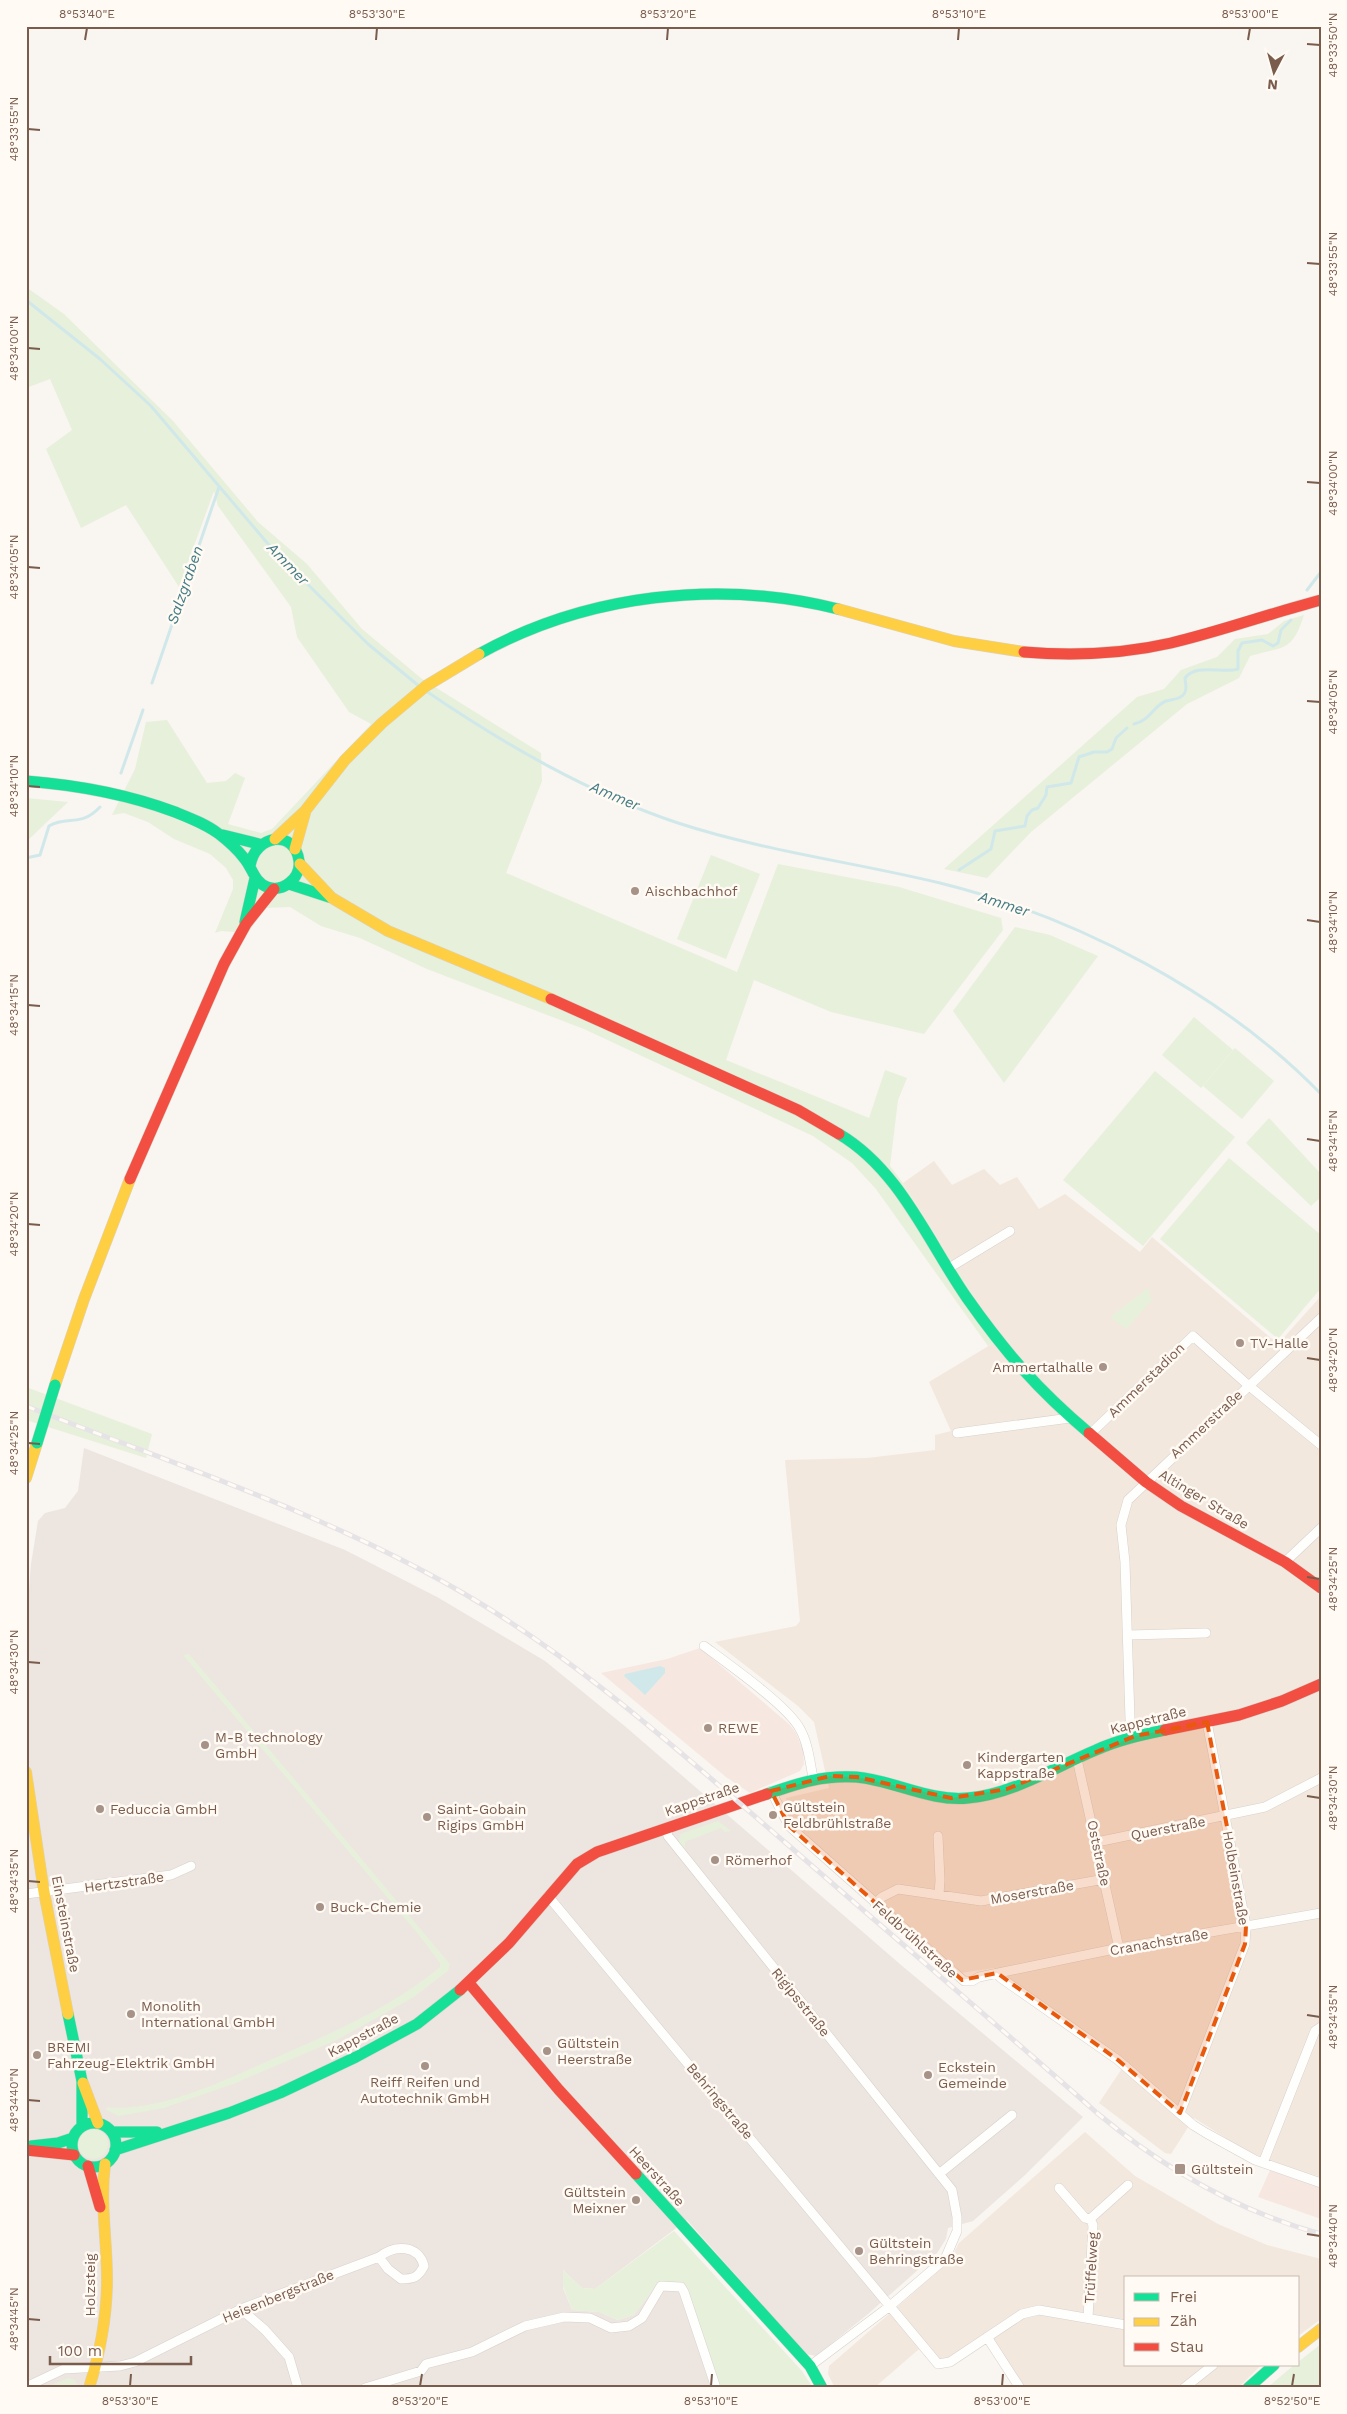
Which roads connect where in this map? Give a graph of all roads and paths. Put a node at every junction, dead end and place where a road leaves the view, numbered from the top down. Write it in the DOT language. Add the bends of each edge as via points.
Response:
graph roads {
  1 [pos="1321,600"];
  2 [pos="26,781"];
  3 [pos="306,811"];
  4 [pos="220,834"];
  5 [pos="275,839"];
  6 [pos="259,844"];
  7 [pos="295,849"];
  8 [pos="300,864"];
  9 [pos="250,866"];
  10 [pos="254,878"];
  11 [pos="289,884"];
  12 [pos="274,888"];
  13 [pos="332,898"];
  14 [pos="243,927"];
  15 [pos="1010,1230"];
  16 [pos="949,1268"];
  17 [pos="1321,1318"];
  18 [pos="1248,1385"];
  19 [pos="1070,1418"];
  20 [pos="958,1433"];
  21 [pos="1089,1434"];
  22 [pos="1321,1445"];
  23 [pos="26,1478"];
  24 [pos="1146,1482"];
  25 [pos="1321,1528"];
  26 [pos="1285,1562"];
  27 [pos="1321,1588"];
  28 [pos="1206,1633"];
  29 [pos="1128,1635"];
  30 [pos="704,1646"];
  31 [pos="1321,1684"];
  32 [pos="1207,1722"];
  33 [pos="1135,1736"];
  34 [pos="1077,1759"];
  35 [pos="26,1772"];
  36 [pos="813,1778"];
  37 [pos="1321,1778"];
  38 [pos="771,1791"];
  39 [pos="1226,1817"];
  40 [pos="666,1828"];
  41 [pos="938,1836"];
  42 [pos="1097,1842"];
  43 [pos="191,1866"];
  44 [pos="1105,1878"];
  45 [pos="44,1892"];
  46 [pos="26,1894"];
  47 [pos="938,1895"];
  48 [pos="548,1896"];
  49 [pos="875,1904"];
  50 [pos="1321,1913"];
  51 [pos="1246,1926"];
  52 [pos="1119,1948"];
  53 [pos="998,1974"];
  54 [pos="469,1983"];
  55 [pos="1321,2027"];
  56 [pos="82,2081"];
  57 [pos="1180,2114"];
  58 [pos="1012,2115"];
  59 [pos="98,2123"];
  60 [pos="82,2126"];
  61 [pos="112,2132"];
  62 [pos="165,2132"];
  63 [pos="73,2138"];
  64 [pos="26,2149"];
  65 [pos="115,2150"];
  66 [pos="74,2155"];
  67 [pos="1263,2163"];
  68 [pos="105,2164"];
  69 [pos="88,2166"];
  70 [pos="939,2174"];
  71 [pos="1321,2183"];
  72 [pos="1128,2185"];
  73 [pos="1059,2188"];
  74 [pos="102,2210"];
  75 [pos="1090,2219"];
  76 [pos="379,2257"];
  77 [pos="890,2306"];
  78 [pos="241,2309"];
  79 [pos="1088,2318"];
  80 [pos="1124,2325"];
  81 [pos="1321,2329"];
  82 [pos="987,2337"];
  83 [pos="1300,2345"];
  84 [pos="810,2366"];
  85 [pos="1212,2366"];
  86 [pos="1273,2366"];
  87 [pos="96,2367"];
  88 [pos="26,2387"];
  89 [pos="89,2388"];
  90 [pos="298,2388"];
  91 [pos="365,2388"];
  92 [pos="716,2388"];
  93 [pos="822,2388"];
  94 [pos="1020,2388"];
  95 [pos="1184,2388"];
  96 [pos="1248,2388"];
  1 -- 3 [label="street" via="1155,647 1105,653 1053,654 971,646 800,600 740,594 674,594 624,601 551,622 497,644 435,680 405,702 352,752"];
  2 -- 4 [label="street" via="130,797 188,818"];
  3 -- 5 [label="street"];
  3 -- 7 [label="street"];
  4 -- 6 [label="street"];
  4 -- 9 [label="street"];
  5 -- 6 [label="street"];
  5 -- 7 [label="street" via="284,840"];
  6 -- 9 [label="street" via="252,854"];
  7 -- 8 [label="street"];
  8 -- 11 [label="street" via="298,874"];
  8 -- 13 [label="street"];
  9 -- 10 [label="street"];
  10 -- 12 [label="street"];
  10 -- 14 [label="street"];
  11 -- 12 [label="street"];
  11 -- 13 [label="street"];
  12 -- 14 [label="street"];
  13 -- 16 [label="street, Altinger Straße" via="415,943 583,1012 833,1128 885,1172"];
  14 -- 23 [label="street, bridge" via="143,1147 87,1292"];
  15 -- 16 [label="street"];
  16 -- 19 [label="street, Altinger Straße" via="1000,1343 1036,1386"];
  17 -- 18 [label="street, Ammerstraße"];
  18 -- 21 [label="street, Ammerstadion" via="1193,1336"];
  18 -- 22 [label="street"];
  18 -- 24 [label="street, Ammerstraße"];
  19 -- 20 [label="street"];
  19 -- 21 [label="street, Altinger Straße"];
  21 -- 24 [label="street, Altinger Straße"];
  24 -- 26 [label="street, Altinger Straße" via="1181,1506"];
  24 -- 29 [label="street, Ammerstraße" via="1128,1500 1121,1525"];
  25 -- 26 [label="street"];
  26 -- 27 [label="street, Altinger Straße"];
  28 -- 29 [label="street"];
  29 -- 33 [label="street, Ammerstraße" via="1130,1719"];
  30 -- 36 [label="street" via="796,1722 804,1738"];
  31 -- 32 [label="street, Kappstraße" via="1274,1704"];
  32 -- 33 [label="street, Kappstraße"];
  32 -- 39 [label="street, Holbeinstraße"];
  33 -- 34 [label="street, Kappstraße"];
  34 -- 36 [label="street, Kappstraße" via="1007,1789 968,1798 931,1794 857,1777"];
  34 -- 42 [label="street, Oststraße"];
  35 -- 45 [label="street, Einsteinstraße"];
  36 -- 38 [label="street, Kappstraße"];
  37 -- 39 [label="street, Querstraße" via="1265,1807"];
  38 -- 40 [label="street, Kappstraße"];
  38 -- 49 [label="street, Feldbrühlstraße" via="789,1826"];
  39 -- 42 [label="street, Querstraße"];
  39 -- 51 [label="street, Holbeinstraße"];
  40 -- 48 [label="street, Kappstraße" via="596,1852 577,1864"];
  40 -- 70 [label="street, Rigipsstraße" via="668,1836"];
  41 -- 47 [label="street"];
  42 -- 44 [label="street, Oststraße"];
  43 -- 45 [label="street, Hertzstraße" via="171,1875"];
  44 -- 47 [label="street, Moserstraße" via="980,1901"];
  44 -- 52 [label="street, Oststraße"];
  45 -- 46 [label="street, Hertzstraße"];
  45 -- 56 [label="street, Einsteinstraße"];
  47 -- 49 [label="street, Moserstraße" via="898,1889"];
  48 -- 54 [label="street, Kappstraße" via="509,1943"];
  48 -- 77 [label="street, Behringstraße"];
  49 -- 53 [label="street, Feldbrühlstraße" via="962,1980 972,1981"];
  50 -- 51 [label="street, Cranachstraße"];
  51 -- 52 [label="street, Cranachstraße"];
  51 -- 57 [label="street, Holbeinstraße" via="1245,1944"];
  52 -- 53 [label="street, Cranachstraße"];
  53 -- 57 [label="street" via="1118,2060"];
  54 -- 62 [label="street, Kappstraße" via="417,2024 356,2057 263,2100"];
  54 -- 84 [label="street, Heerstraße" via="559,2090"];
  55 -- 67 [label="street" via="1315,2032"];
  56 -- 59 [label="street, Einsteinstraße"];
  56 -- 60 [label="street, Einsteinstraße"];
  57 -- 67 [label="street" via="1206,2133"];
  58 -- 70 [label="street"];
  59 -- 60 [label="street"];
  59 -- 61 [label="street"];
  60 -- 63 [label="street"];
  61 -- 62 [label="street, Kappstraße"];
  61 -- 65 [label="street"];
  62 -- 65 [label="street, Kappstraße" via="153,2139"];
  63 -- 64 [label="street"];
  63 -- 66 [label="street"];
  64 -- 66 [label="street"];
  65 -- 68 [label="street"];
  66 -- 69 [label="street"];
  67 -- 71 [label="street"];
  68 -- 69 [label="street"];
  68 -- 74 [label="street, Holzsteig"];
  69 -- 74 [label="street, Holzsteig"];
  70 -- 77 [label="street, Rigipsstraße" via="952,2190 957,2231 945,2258"];
  72 -- 75 [label="street, Trüffelweg"];
  73 -- 75 [label="street, Trüffelweg" via="1085,2218"];
  74 -- 87 [label="street, Holzsteig" via="106,2307"];
  75 -- 79 [label="street, Trüffelweg" via="1093,2225"];
  76 -- 76 [label="street, Heisenbergstraße" via="401,2279 413,2279 424,2266 422,2257 415,2250 392,2249"];
  76 -- 78 [label="street, Heisenbergstraße"];
  77 -- 82 [label="street, Behringstraße" via="938,2364 950,2362"];
  77 -- 84 [label="street, Rigipsstraße"];
  78 -- 87 [label="street, Heisenbergstraße" via="135,2362"];
  78 -- 90 [label="street" via="289,2357"];
  79 -- 80 [label="street"];
  79 -- 82 [label="street" via="1038,2310 1022,2314"];
  81 -- 83 [label="street"];
  82 -- 94 [label="street"];
  84 -- 93 [label="street, Heerstraße"];
  85 -- 95 [label="street"];
  86 -- 96 [label="street"];
  87 -- 88 [label="street, Heisenbergstraße" via="64,2369"];
  87 -- 89 [label="street, Holzsteig"];
  91 -- 92 [label="street" via="421,2371 426,2364 472,2352 525,2326 541,2322 564,2317 590,2318 611,2328 629,2326 642,2318 661,2286 675,2285 684,2292"];
}
